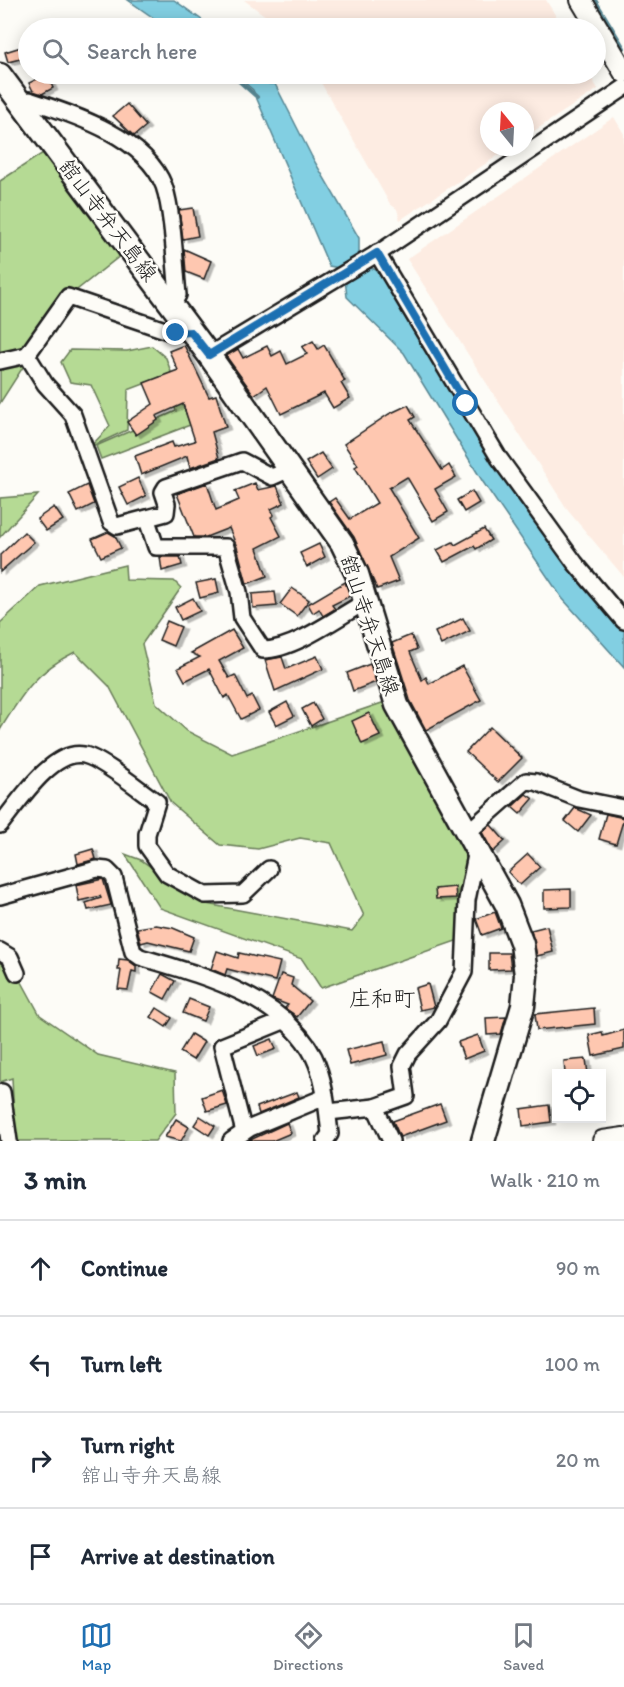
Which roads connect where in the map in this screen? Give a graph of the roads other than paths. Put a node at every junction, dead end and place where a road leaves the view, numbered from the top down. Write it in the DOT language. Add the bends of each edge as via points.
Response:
graph roads {
  1 [pos="581,0"];
  2 [pos="592,18"];
  3 [pos="606,42"];
  4 [pos="624,72"];
  5 [pos="0,75"];
  6 [pos="624,88"];
  7 [pos="21,103"];
  8 [pos="370,256"];
  9 [pos="172,306"];
  10 [pos="191,332"];
  11 [pos="27,355"];
  12 [pos="209,355"];
  13 [pos="0,361"];
  14 [pos="290,469"];
  15 [pos="147,520"];
  16 [pos="365,602"];
  17 [pos="624,621"];
  18 [pos="624,808"];
  19 [pos="0,825"];
  20 [pos="472,842"];
  21 [pos="269,869"];
  22 [pos="0,896"];
  23 [pos="0,951"];
  24 [pos="17,973"];
  25 [pos="286,1020"];
  26 [pos="2,1092"];
  27 [pos="326,1105"];
  28 [pos="375,1107"];
  29 [pos="242,1134"];
  30 [pos="624,1138"];
  31 [pos="9,1141"];
  32 [pos="260,1141"];
  33 [pos="325,1141"];
  34 [pos="391,1141"];
  35 [pos="483,1141"];
  36 [pos="603,1141"];
  1 -- 2 [label="street"];
  3 -- 4 [label="street"];
  5 -- 7 [label="main road, 舘山寺弁天島線"];
  6 -- 8 [label="street"];
  7 -- 9 [label="main road, 舘山寺弁天島線"];
  7 -- 9 [label="street" via="29,100 86,118 118,137 155,170 166,196 178,295"];
  8 -- 12 [label="street"];
  8 -- 17 [label="street" via="499,458"];
  9 -- 10 [label="main road, 舘山寺弁天島線"];
  10 -- 11 [label="street" via="168,331 68,297"];
  10 -- 12 [label="main road, 舘山寺弁天島線"];
  11 -- 13 [label="street"];
  11 -- 15 [label="street" via="45,384 73,415 111,522 117,526"];
  12 -- 14 [label="main road, 舘山寺弁天島線"];
  14 -- 15 [label="street" via="272,477 242,461 166,487 166,513"];
  14 -- 16 [label="main road, 舘山寺弁天島線" via="348,552"];
  15 -- 16 [label="street" via="156,547 226,547 242,618 263,650 296,640"];
  16 -- 20 [label="main road, 舘山寺弁天島線" via="397,705"];
  18 -- 20 [label="street" via="579,799 526,781"];
  19 -- 21 [label="street" via="53,763 67,754 85,755 157,802 147,846 167,874 204,895 243,894"];
  20 -- 28 [label="street" via="464,972 438,1021 402,1066 406,1096"];
  20 -- 35 [label="main road, 舘山寺弁天島線" via="516,924 526,975 520,1016"];
  22 -- 25 [label="street" via="97,869 107,870 114,877 133,952 244,994"];
  23 -- 24 [label="street" via="10,957"];
  25 -- 27 [label="street" via="314,1058"];
  25 -- 29 [label="street" via="222,1046"];
  26 -- 31 [label="street"];
  27 -- 28 [label="street"];
  27 -- 29 [label="street"];
  27 -- 33 [label="street" via="330,1134"];
  28 -- 34 [label="street"];
  29 -- 32 [label="street"];
  30 -- 36 [label="street"];
}
